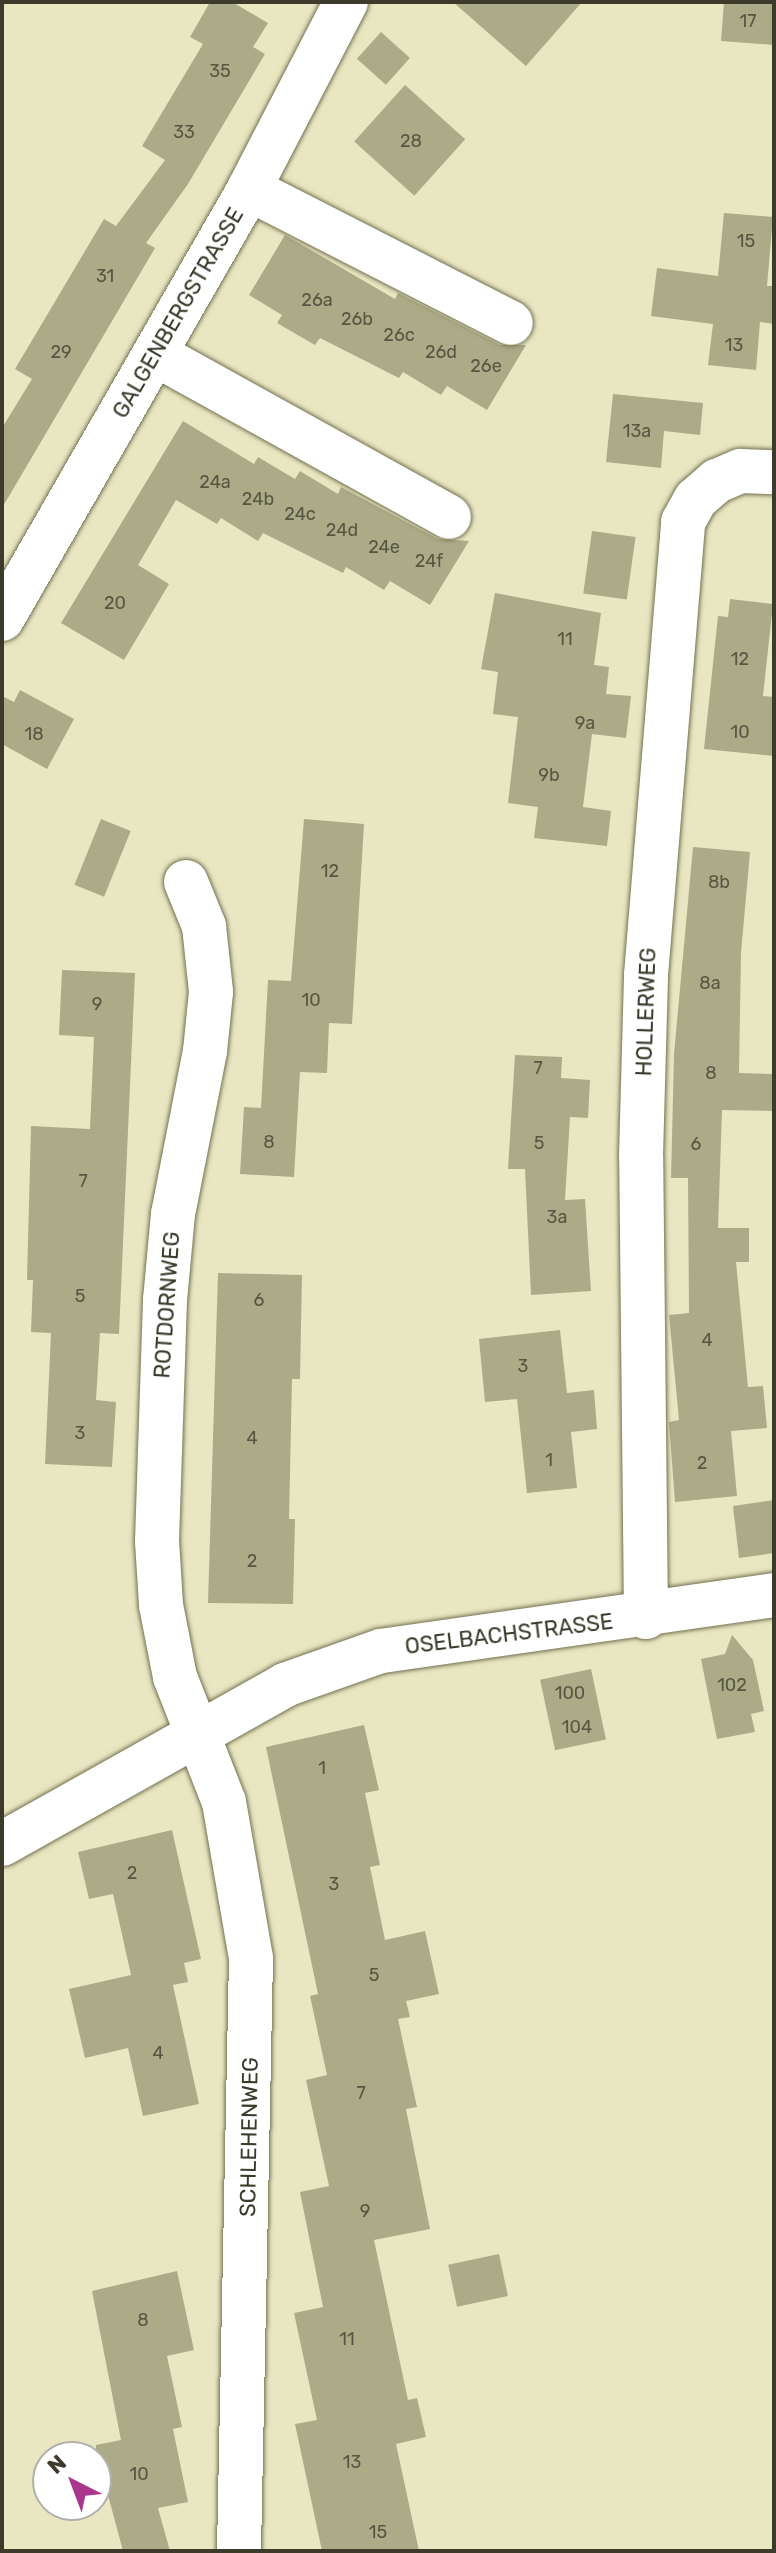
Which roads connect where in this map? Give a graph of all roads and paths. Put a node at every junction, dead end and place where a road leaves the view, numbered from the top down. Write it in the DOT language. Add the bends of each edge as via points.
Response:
graph roads {
  1 [pos="346,2"];
  2 [pos="249,189"];
  3 [pos="511,323"];
  4 [pos="155,354"];
  5 [pos="774,472"];
  6 [pos="449,517"];
  7 [pos="2,619"];
  8 [pos="186,882"];
  9 [pos="774,1595"];
  10 [pos="646,1617"];
  11 [pos="196,1731"];
  12 [pos="2,1844"];
  13 [pos="239,2551"];
  1 -- 2 [label="street, GALGENBERGSTRASSE"];
  2 -- 3 [label="street"];
  2 -- 4 [label="street, GALGENBERGSTRASSE"];
  4 -- 6 [label="street"];
  4 -- 7 [label="street, GALGENBERGSTRASSE"];
  5 -- 10 [label="street, HOLLERWEG" via="741,471 717,481 696,499 683,522 646,975 641,1156"];
  8 -- 11 [label="street, ROTDORNWEG" via="204,926 211,992 205,1051 173,1214 157,1541 172,1663"];
  9 -- 10 [label="street, OSELBACHSTRASSE"];
  10 -- 11 [label="street, OSELBACHSTRASSE" via="458,1636 381,1651 285,1685"];
  11 -- 12 [label="street, OSELBACHSTRASSE"];
  11 -- 13 [label="street, SCHLEHENWEG" via="224,1802 251,1958"];
}
